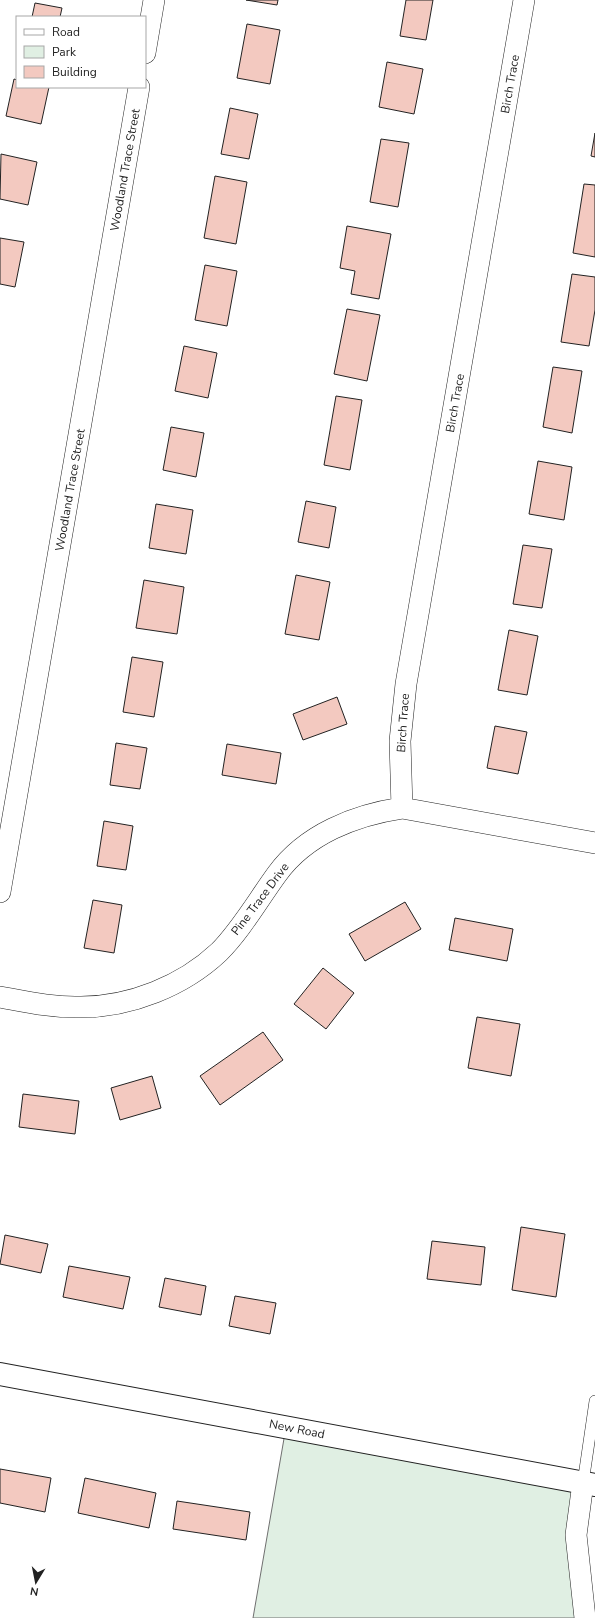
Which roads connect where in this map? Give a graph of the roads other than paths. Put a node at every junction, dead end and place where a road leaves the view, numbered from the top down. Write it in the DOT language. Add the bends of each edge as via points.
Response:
graph roads {
  1 [pos="154,0"];
  2 [pos="524,0"];
  3 [pos="146,47"];
  4 [pos="139,88"];
  5 [pos="402,808"];
  6 [pos="595,843"];
  7 [pos="0,892"];
  8 [pos="0,997"];
  9 [pos="0,1374"];
  10 [pos="595,1401"];
  11 [pos="589,1484"];
  12 [pos="585,1618"];
  1 -- 3 [label="street"];
  2 -- 5 [label="street, Birch Trace" via="406,684 400,741"];
  4 -- 7 [label="street, Woodland Trace Street"];
  5 -- 6 [label="street, Pine Trace Drive"];
  5 -- 8 [label="street, Pine Trace Drive" via="353,819 307,844 278,872 218,952 189,975 159,991 123,1002 81,1007 51,1006"];
  9 -- 11 [label="street, New Road"];
  10 -- 11 [label="lane"];
  11 -- 12 [label="street" via="576,1535"];
}
